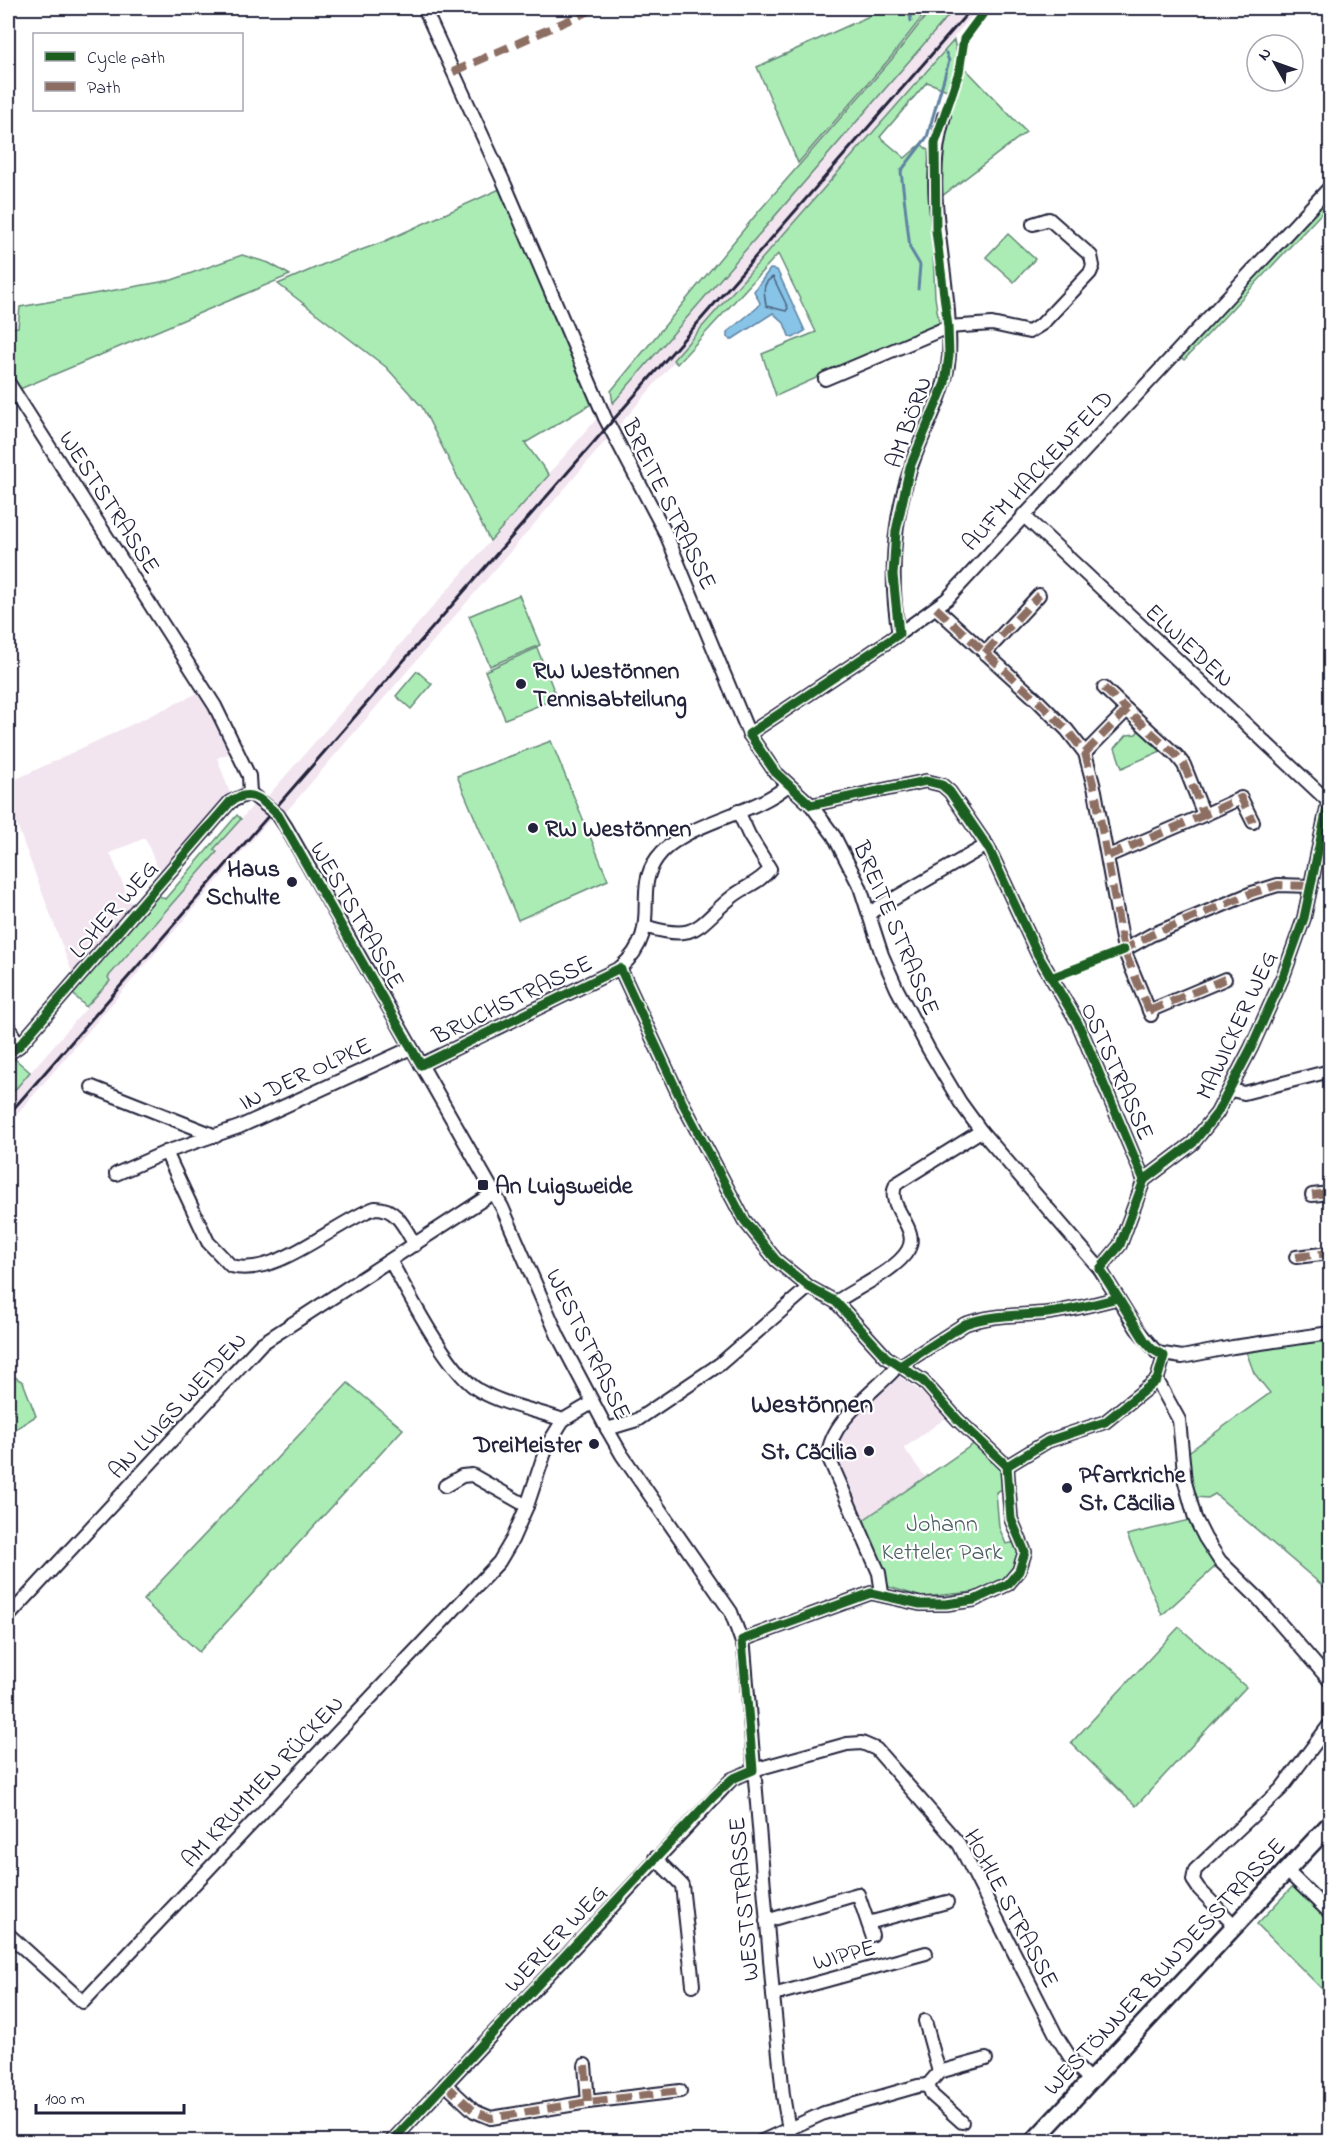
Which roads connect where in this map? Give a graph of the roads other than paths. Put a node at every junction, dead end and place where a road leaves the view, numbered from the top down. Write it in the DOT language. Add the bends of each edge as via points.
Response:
graph roads {
  1 [pos="424,8"];
  2 [pos="944,116"];
  3 [pos="1326,191"];
  4 [pos="1033,224"];
  5 [pos="948,327"];
  6 [pos="825,379"];
  7 [pos="8,382"];
  8 [pos="1023,515"];
  9 [pos="1039,594"];
  10 [pos="936,608"];
  11 [pos="899,634"];
  12 [pos="985,653"];
  13 [pos="1104,688"];
  14 [pos="1127,710"];
  15 [pos="749,734"];
  16 [pos="1085,753"];
  17 [pos="788,785"];
  18 [pos="250,793"];
  19 [pos="1330,799"];
  20 [pos="811,805"];
  21 [pos="738,811"];
  22 [pos="1204,815"];
  23 [pos="1253,822"];
  24 [pos="987,845"];
  25 [pos="1108,856"];
  26 [pos="1311,886"];
  27 [pos="869,913"];
  28 [pos="647,927"];
  29 [pos="1124,950"];
  30 [pos="620,968"];
  31 [pos="1225,979"];
  32 [pos="8,1026"];
  33 [pos="19,1046"];
  34 [pos="411,1048"];
  35 [pos="8,1054"];
  36 [pos="421,1065"];
  37 [pos="1330,1071"];
  38 [pos="92,1088"];
  39 [pos="1231,1090"];
  40 [pos="981,1131"];
  41 [pos="216,1136"];
  42 [pos="166,1152"];
  43 [pos="116,1174"];
  44 [pos="1144,1180"];
  45 [pos="493,1193"];
  46 [pos="1330,1193"];
  47 [pos="1312,1195"];
  48 [pos="416,1245"];
  49 [pos="1330,1253"];
  50 [pos="1296,1257"];
  51 [pos="391,1262"];
  52 [pos="1100,1269"];
  53 [pos="809,1287"];
  54 [pos="1118,1298"];
  55 [pos="836,1302"];
  56 [pos="1330,1333"];
  57 [pos="1164,1356"];
  58 [pos="896,1369"];
  59 [pos="1157,1380"];
  60 [pos="592,1403"];
  61 [pos="563,1420"];
  62 [pos="607,1429"];
  63 [pos="1007,1466"];
  64 [pos="446,1486"];
  65 [pos="527,1506"];
  66 [pos="882,1593"];
  67 [pos="8,1617"];
  68 [pos="742,1640"];
  69 [pos="1330,1681"];
  70 [pos="1330,1724"];
  71 [pos="753,1770"];
  72 [pos="1330,1824"];
  73 [pos="655,1858"];
  74 [pos="1287,1871"];
  75 [pos="947,1902"];
  76 [pos="1330,1913"];
  77 [pos="766,1921"];
  78 [pos="868,1923"];
  79 [pos="1235,1926"];
  80 [pos="8,1934"];
  81 [pos="872,1935"];
  82 [pos="926,1953"];
  83 [pos="693,1985"];
  84 [pos="772,1995"];
  85 [pos="925,2021"];
  86 [pos="986,2059"];
  87 [pos="585,2065"];
  88 [pos="939,2072"];
  89 [pos="1091,2081"];
  90 [pos="445,2084"];
  91 [pos="928,2085"];
  92 [pos="680,2091"];
  93 [pos="588,2102"];
  94 [pos="962,2122"];
  95 [pos="787,2129"];
  96 [pos="392,2141"];
  97 [pos="760,2142"];
  98 [pos="791,2142"];
  99 [pos="1033,2142"];
  1 -- 15 [label="street, BREITE STRASSE" via="605,418 666,534"];
  2 -- 5 [label="street, AM BÖRN" via="935,143 934,164 936,231"];
  3 -- 8 [label="street, AUF'M HACKENFELD"];
  4 -- 5 [label="street, AM BÖRN" via="1049,219 1091,256 1093,267 1089,273 1042,324 1029,332 992,324"];
  5 -- 6 [label="street, AM BÖRN"];
  5 -- 11 [label="street, AM BÖRN" via="945,383 910,467 896,531 893,575"];
  7 -- 18 [label="street, WESTSTRASSE" via="214,706 249,776"];
  8 -- 10 [label="street, AUF'M HACKENFELD"];
  8 -- 19 [label="street, ELWIEDEN"];
  9 -- 12 [label="street"];
  10 -- 11 [label="street, AUF'M HACKENFELD"];
  10 -- 12 [label="street"];
  11 -- 15 [label="street, AUF'M HACKENFELD"];
  12 -- 16 [label="street" via="1038,701"];
  13 -- 14 [label="street"];
  14 -- 16 [label="street"];
  14 -- 22 [label="street" via="1177,756"];
  15 -- 17 [label="street, BREITE STRASSE"];
  16 -- 25 [label="street"];
  17 -- 20 [label="street, BREITE STRASSE"];
  17 -- 21 [label="street, BRUCHSTRASSE" via="773,798"];
  18 -- 33 [label="street, LOHER WEG" via="230,802"];
  18 -- 34 [label="street, WESTSTRASSE" via="278,815"];
  19 -- 26 [label="street, MAWICKER WEG"];
  20 -- 24 [label="street, OSTSTRASSE" via="935,782 950,792"];
  20 -- 27 [label="street, BREITE STRASSE" via="843,852"];
  21 -- 28 [label="street, BRUCHSTRASSE" via="680,839 657,858 647,883"];
  21 -- 28 [label="street" via="770,869 766,875 733,897 696,930 675,933"];
  22 -- 23 [label="street" via="1241,798"];
  22 -- 25 [label="street"];
  24 -- 27 [label="street"];
  24 -- 44 [label="street, OSTSTRASSE" via="1038,955 1078,1023"];
  25 -- 29 [label="street"];
  26 -- 29 [label="street" via="1278,885 1252,893"];
  26 -- 39 [label="street, MAWICKER WEG" via="1284,974"];
  27 -- 40 [label="street, BREITE STRASSE" via="882,955 928,1050"];
  28 -- 30 [label="street, BRUCHSTRASSE"];
  29 -- 31 [label="street" via="1150,1013"];
  30 -- 36 [label="street, BRUCHSTRASSE"];
  30 -- 53 [label="street" via="728,1193 776,1260"];
  32 -- 33 [label="street"];
  33 -- 35 [label="street, LOHER WEG"];
  34 -- 36 [label="street, WESTSTRASSE"];
  34 -- 41 [label="street, IN DER OLPKE"];
  36 -- 45 [label="street, WESTSTRASSE"];
  37 -- 39 [label="street" via="1244,1093"];
  38 -- 41 [label="street"];
  39 -- 44 [label="street, MAWICKER WEG" via="1193,1143"];
  40 -- 52 [label="street, BREITE STRASSE"];
  40 -- 55 [label="street" via="896,1184 893,1196 911,1236 907,1252 894,1265"];
  41 -- 42 [label="street, IN DER OLPKE"];
  42 -- 43 [label="street, IN DER OLPKE"];
  42 -- 48 [label="street" via="208,1242 231,1266 252,1268 274,1261 375,1208 396,1214"];
  44 -- 52 [label="street" via="1120,1245"];
  45 -- 48 [label="street, AN LUIGS WEIDEN"];
  45 -- 60 [label="street, WESTSTRASSE"];
  46 -- 47 [label="street"];
  48 -- 51 [label="street, AN LUIGS WEIDEN"];
  49 -- 50 [label="street"];
  51 -- 61 [label="street" via="445,1351 470,1384 514,1405"];
  51 -- 67 [label="street, AN LUIGS WEIDEN" via="261,1344"];
  52 -- 54 [label="street, BREITE STRASSE"];
  53 -- 55 [label="street"];
  53 -- 62 [label="street" via="720,1364 637,1420"];
  54 -- 57 [label="street, BREITE STRASSE" via="1152,1349"];
  54 -- 58 [label="street" via="1048,1313 1004,1314 976,1320"];
  55 -- 58 [label="street"];
  56 -- 57 [label="street" via="1182,1357"];
  57 -- 59 [label="street"];
  58 -- 63 [label="street" via="922,1381"];
  58 -- 66 [label="street" via="839,1426 831,1439 828,1456 879,1573"];
  59 -- 63 [label="street" via="1105,1422 1048,1441"];
  59 -- 69 [label="street" via="1179,1420 1185,1482 1205,1538 1220,1561 1258,1598"];
  60 -- 61 [label="street"];
  60 -- 62 [label="street, WESTSTRASSE"];
  61 -- 65 [label="street, AM KRUMMEN RÜCKEN" via="547,1446"];
  62 -- 68 [label="street, WESTSTRASSE" via="731,1612"];
  63 -- 66 [label="street" via="1011,1519 1025,1552 1011,1581 981,1597 946,1604 920,1604"];
  64 -- 65 [label="street" via="472,1474"];
  65 -- 80 [label="street, AM KRUMMEN RÜCKEN" via="499,1562 83,2002"];
  66 -- 68 [label="street" via="855,1598"];
  68 -- 71 [label="street, WESTSTRASSE"];
  70 -- 79 [label="street" via="1281,1789 1195,1870 1193,1880 1199,1889"];
  71 -- 73 [label="street, WERLER WEG" via="732,1779"];
  71 -- 77 [label="street, WESTSTRASSE"];
  71 -- 89 [label="street, HOHLE STRASSE" via="847,1744 862,1743 876,1749 959,1844 1056,2035 1075,2065"];
  72 -- 74 [label="main road, WESTÖNNER BUNDESSTRASSE"];
  73 -- 83 [label="street" via="682,1885"];
  73 -- 90 [label="street, WERLER WEG"];
  74 -- 76 [label="street"];
  74 -- 79 [label="main road, WESTÖNNER BUNDESSTRASSE"];
  75 -- 78 [label="street"];
  77 -- 78 [label="street" via="858,1894"];
  77 -- 84 [label="street, WESTSTRASSE"];
  78 -- 81 [label="street"];
  79 -- 89 [label="main road, WESTÖNNER BUNDESSTRASSE"];
  82 -- 84 [label="street, WIPPE"];
  84 -- 95 [label="street, WESTSTRASSE"];
  85 -- 88 [label="street"];
  86 -- 88 [label="street"];
  87 -- 93 [label="street"];
  88 -- 91 [label="street"];
  89 -- 99 [label="main road, WESTÖNNER BUNDESSTRASSE"];
  90 -- 93 [label="street" via="474,2110 491,2118"];
  90 -- 96 [label="street, WERLER WEG"];
  91 -- 94 [label="street" via="932,2095"];
  91 -- 95 [label="street" via="824,2114"];
  92 -- 93 [label="street"];
  95 -- 97 [label="street"];
  95 -- 98 [label="street, WESTSTRASSE"];
}
